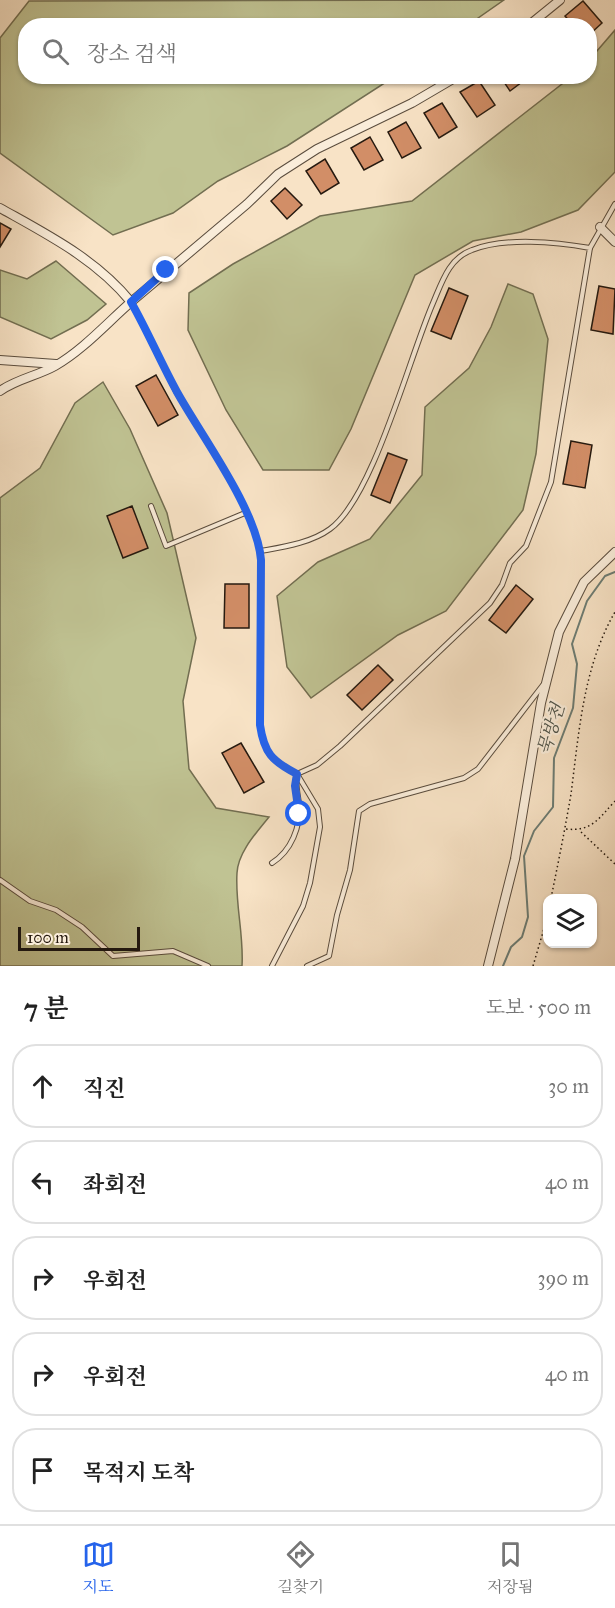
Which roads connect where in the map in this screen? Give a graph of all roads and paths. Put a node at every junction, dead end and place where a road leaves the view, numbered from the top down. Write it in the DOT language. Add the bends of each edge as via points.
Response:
graph roads {
  1 [pos="560,0"];
  2 [pos="538,18"];
  3 [pos="444,84"];
  4 [pos="615,204"];
  5 [pos="0,208"];
  6 [pos="600,227"];
  7 [pos="615,242"];
  8 [pos="590,248"];
  9 [pos="131,302"];
  10 [pos="0,360"];
  11 [pos="58,364"];
  12 [pos="0,391"];
  13 [pos="151,506"];
  14 [pos="245,513"];
  15 [pos="261,551"];
  16 [pos="615,552"];
  17 [pos="615,612"];
  18 [pos="546,682"];
  19 [pos="297,774"];
  20 [pos="615,801"];
  21 [pos="566,829"];
  22 [pos="580,831"];
  23 [pos="272,863"];
  24 [pos="615,864"];
  25 [pos="0,880"];
  26 [pos="552,894"];
  27 [pos="543,932"];
  28 [pos="208,966"];
  29 [pos="272,966"];
  30 [pos="307,966"];
  31 [pos="488,966"];
  32 [pos="533,966"];
  1 -- 2 [label="street"];
  3 -- 9 [label="street" via="317,148 278,174"];
  4 -- 6 [label="lane"];
  5 -- 9 [label="street" via="81,255"];
  6 -- 7 [label="street"];
  6 -- 8 [label="lane"];
  8 -- 15 [label="lane" via="497,243 471,250 459,258 443,280 420,331 376,453 353,504 328,531 292,546"];
  8 -- 19 [label="lane" via="551,482 526,546 510,563 490,603 340,746 317,765"];
  9 -- 11 [label="street"];
  9 -- 14 [label="lane"];
  10 -- 11 [label="street"];
  11 -- 12 [label="street"];
  13 -- 14 [label="lane" via="166,546"];
  14 -- 15 [label="lane"];
  15 -- 19 [label="lane" via="263,745 273,759"];
  16 -- 18 [label="street" via="584,582 573,601 559,632"];
  17 -- 21 [label="path" via="600,641 583,709"];
  18 -- 30 [label="lane" via="478,769 464,778 370,804 358,811 350,870 329,956"];
  18 -- 31 [label="street" via="515,859"];
  19 -- 23 [label="lane" via="297,828 286,852"];
  19 -- 29 [label="lane" via="318,809 320,826 303,906"];
  20 -- 22 [label="path" via="592,826"];
  21 -- 22 [label="path"];
  21 -- 26 [label="path"];
  22 -- 24 [label="path"];
  25 -- 28 [label="lane" via="30,901 56,910 82,927 113,957 173,951"];
  27 -- 32 [label="path"];
}
